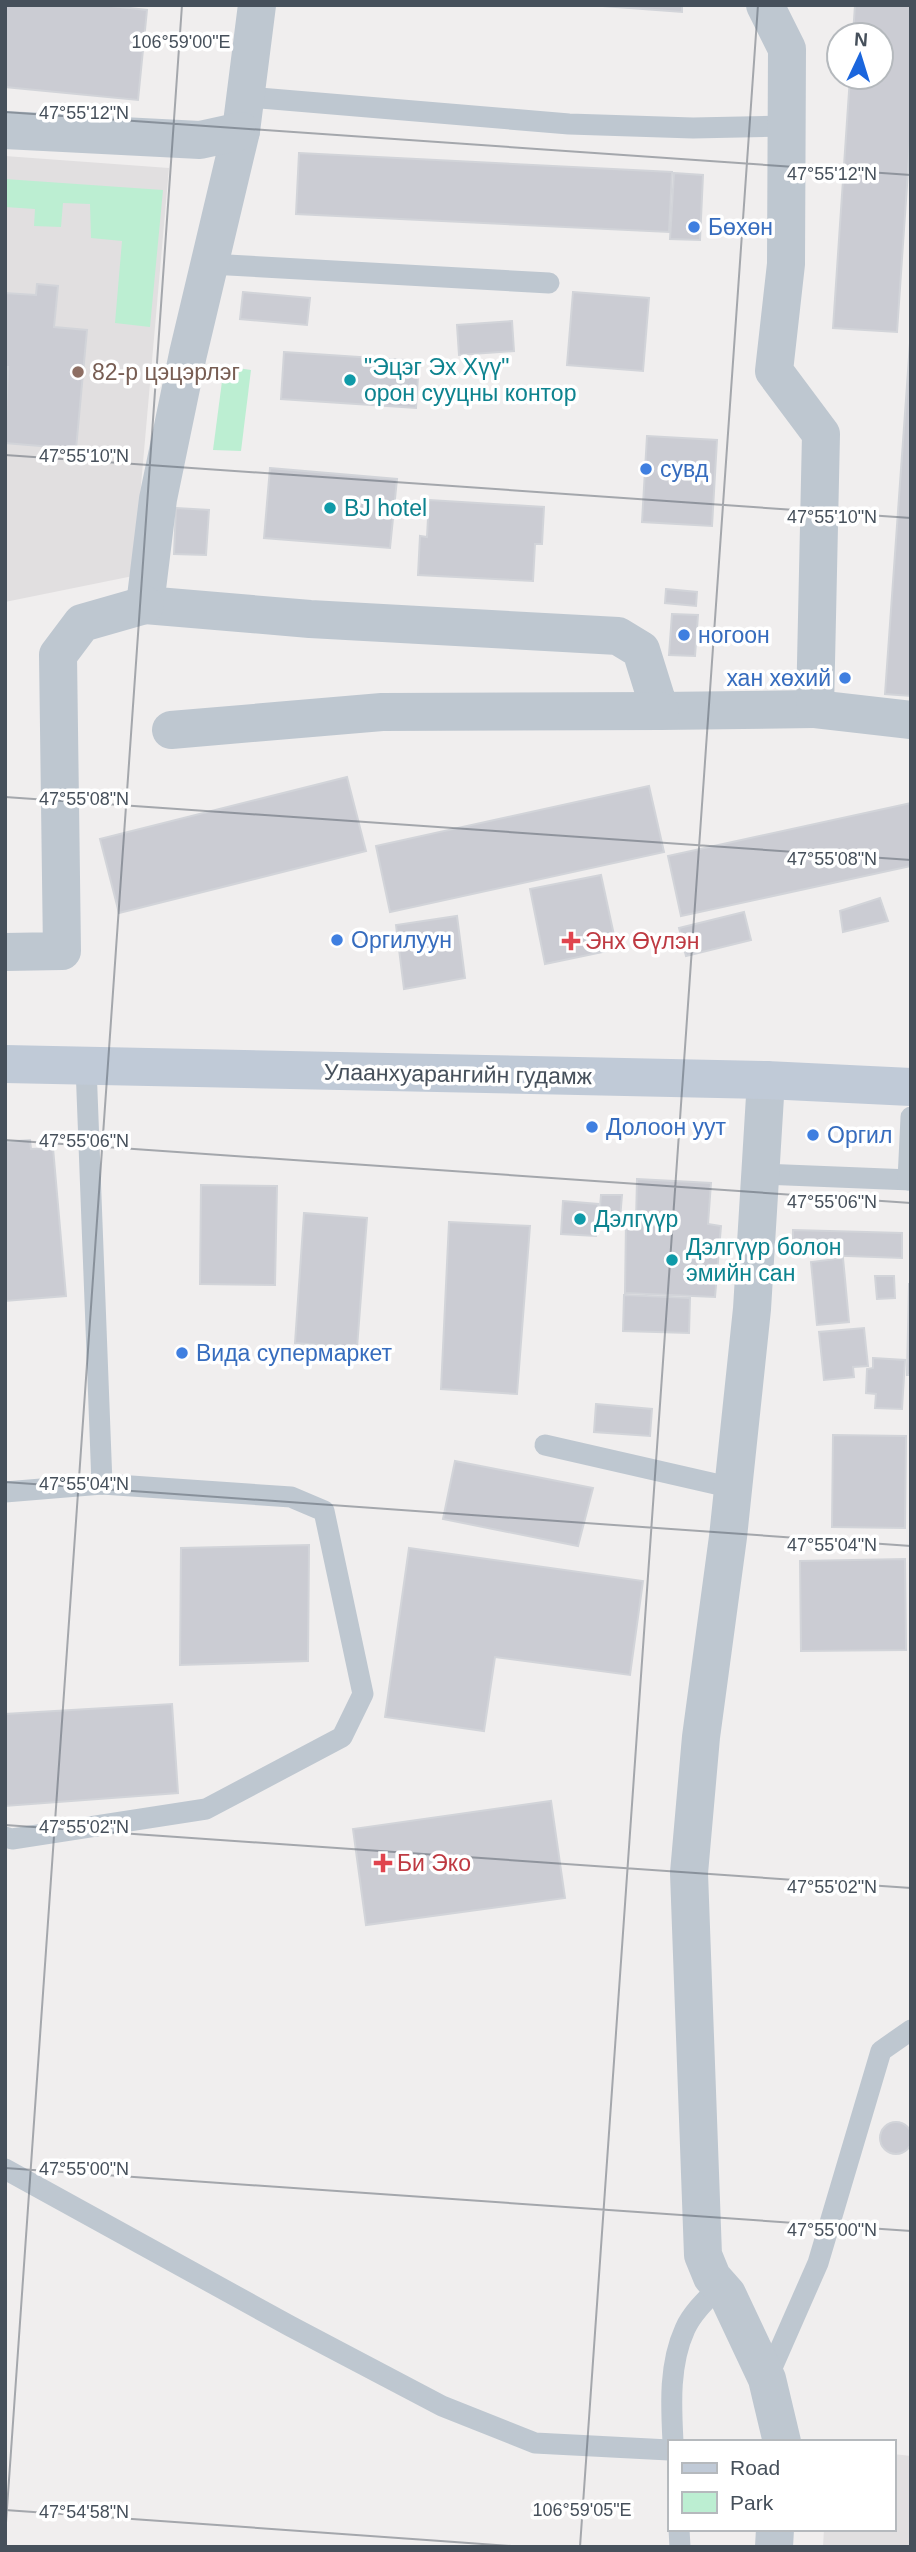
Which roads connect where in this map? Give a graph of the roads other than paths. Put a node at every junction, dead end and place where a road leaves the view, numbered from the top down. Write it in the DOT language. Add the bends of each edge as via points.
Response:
graph roads {
  1 [pos="257,5"];
  2 [pos="765,5"];
  3 [pos="244,114"];
  4 [pos="785,126"];
  5 [pos="5,130"];
  6 [pos="210,264"];
  7 [pos="549,283"];
  8 [pos="145,605"];
  9 [pos="815,709"];
  10 [pos="660,712"];
  11 [pos="911,720"];
  12 [pos="171,730"];
  13 [pos="5,952"];
  14 [pos="5,1064"];
  15 [pos="86,1066"];
  16 [pos="766,1080"];
  17 [pos="911,1087"];
  18 [pos="911,1117"];
  19 [pos="761,1174"];
  20 [pos="909,1180"];
  21 [pos="545,1445"];
  22 [pos="102,1484"];
  23 [pos="733,1488"];
  24 [pos="5,1492"];
  25 [pos="5,1837"];
  26 [pos="911,2030"];
  27 [pos="5,2169"];
  28 [pos="719,2287"];
  29 [pos="767,2379"];
  30 [pos="673,2440"];
  31 [pos="782,2440"];
  32 [pos="668,2450"];
  1 -- 3 [label="street"];
  2 -- 4 [label="street" via="787,49"];
  3 -- 4 [label="lane" via="693,128"];
  3 -- 5 [label="street" via="201,140"];
  3 -- 6 [label="street"];
  4 -- 9 [label="street" via="786,264 774,371 821,434"];
  6 -- 7 [label="lane"];
  6 -- 8 [label="street" via="158,499"];
  8 -- 10 [label="street" via="618,636 641,650"];
  8 -- 13 [label="street" via="82,623 58,655 62,951"];
  9 -- 10 [label="street"];
  9 -- 11 [label="street"];
  10 -- 12 [label="street" via="382,712"];
  14 -- 15 [label="main road, Улаанхуарангийн гудамж"];
  15 -- 16 [label="main road, Улаанхуарангийн гудамж"];
  15 -- 22 [label="lane"];
  16 -- 17 [label="main road, Улаанхуарангийн гудамж"];
  16 -- 19 [label="street"];
  18 -- 20 [label="lane"];
  19 -- 20 [label="lane"];
  19 -- 23 [label="street"];
  21 -- 23 [label="lane"];
  22 -- 24 [label="lane"];
  22 -- 25 [label="lane" via="291,1497 324,1511 363,1694 342,1737 206,1809"];
  23 -- 28 [label="street" via="701,1737 689,1873 701,2231 707,2268"];
  26 -- 29 [label="lane" via="881,2051 818,2263"];
  27 -- 32 [label="lane" via="442,2406 535,2443"];
  28 -- 29 [label="street"];
  28 -- 30 [label="lane" via="685,2327 679,2346 672,2376"];
  29 -- 31 [label="street"];
}
